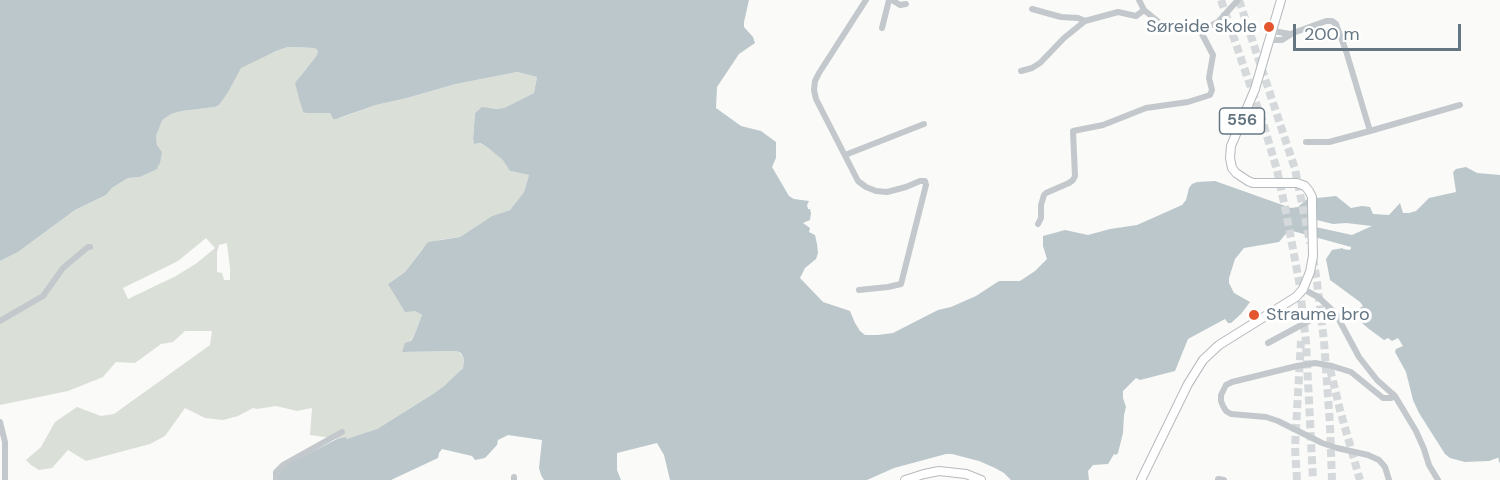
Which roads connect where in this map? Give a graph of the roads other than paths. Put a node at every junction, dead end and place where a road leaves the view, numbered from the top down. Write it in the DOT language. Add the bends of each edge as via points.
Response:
graph roads {
  1 [pos="866,0"];
  2 [pos="891,0"];
  3 [pos="1138,0"];
  4 [pos="1238,0"];
  5 [pos="1281,0"];
  6 [pos="906,4"];
  7 [pos="1032,9"];
  8 [pos="1144,10"];
  9 [pos="1085,21"];
  10 [pos="882,28"];
  11 [pos="1202,30"];
  12 [pos="1273,31"];
  13 [pos="1291,34"];
  14 [pos="1270,40"];
  15 [pos="1021,71"];
  16 [pos="1460,105"];
  17 [pos="924,124"];
  18 [pos="1370,131"];
  19 [pos="1306,142"];
  20 [pos="844,155"];
  21 [pos="1038,224"];
  22 [pos="90,247"];
  23 [pos="1303,289"];
  24 [pos="859,290"];
  25 [pos="1331,309"];
  26 [pos="0,321"];
  27 [pos="1268,343"];
  28 [pos="1395,396"];
  29 [pos="0,422"];
  30 [pos="342,432"];
  31 [pos="6,480"];
  32 [pos="276,480"];
  33 [pos="905,480"];
  34 [pos="981,480"];
  35 [pos="1141,480"];
  36 [pos="1389,480"];
  37 [pos="1438,480"];
  1 -- 20 [label="street" via="815,81 816,99"];
  2 -- 6 [label="street"];
  2 -- 10 [label="street"];
  3 -- 8 [label="street"];
  4 -- 11 [label="street" via="1218,22"];
  5 -- 12 [label="main road, 556"];
  7 -- 9 [label="street"];
  8 -- 9 [label="street" via="1136,16 1119,12"];
  8 -- 11 [label="street" via="1171,28"];
  9 -- 15 [label="street" via="1040,63"];
  11 -- 21 [label="street" via="1213,55 1209,78 1212,94 1146,108 1073,131 1075,176 1044,195"];
  12 -- 13 [label="street"];
  12 -- 14 [label="main road, 556"];
  13 -- 14 [label="street" via="1282,40"];
  13 -- 18 [label="street" via="1326,21 1336,24"];
  14 -- 23 [label="main road, 556" via="1230,158 1236,173 1248,181 1290,182 1305,186 1312,197 1313,245 1310,272"];
  16 -- 18 [label="street"];
  17 -- 20 [label="street"];
  18 -- 19 [label="street" via="1329,142"];
  20 -- 24 [label="street" via="858,181 876,191 887,192 920,181 926,185 901,284"];
  22 -- 26 [label="street" via="63,268 43,296"];
  23 -- 25 [label="street"];
  23 -- 35 [label="main road" via="1203,360"];
  25 -- 27 [label="street"];
  25 -- 28 [label="street" via="1359,357"];
  28 -- 36 [label="street" via="1383,398 1351,372 1315,363 1232,382 1221,395 1222,406 1231,414 1266,417 1322,444 1368,454 1385,467"];
  28 -- 37 [label="street"];
  29 -- 31 [label="street"];
  30 -- 32 [label="street" via="283,465 276,472"];
  33 -- 34 [label="main road" via="948,471"];
}
